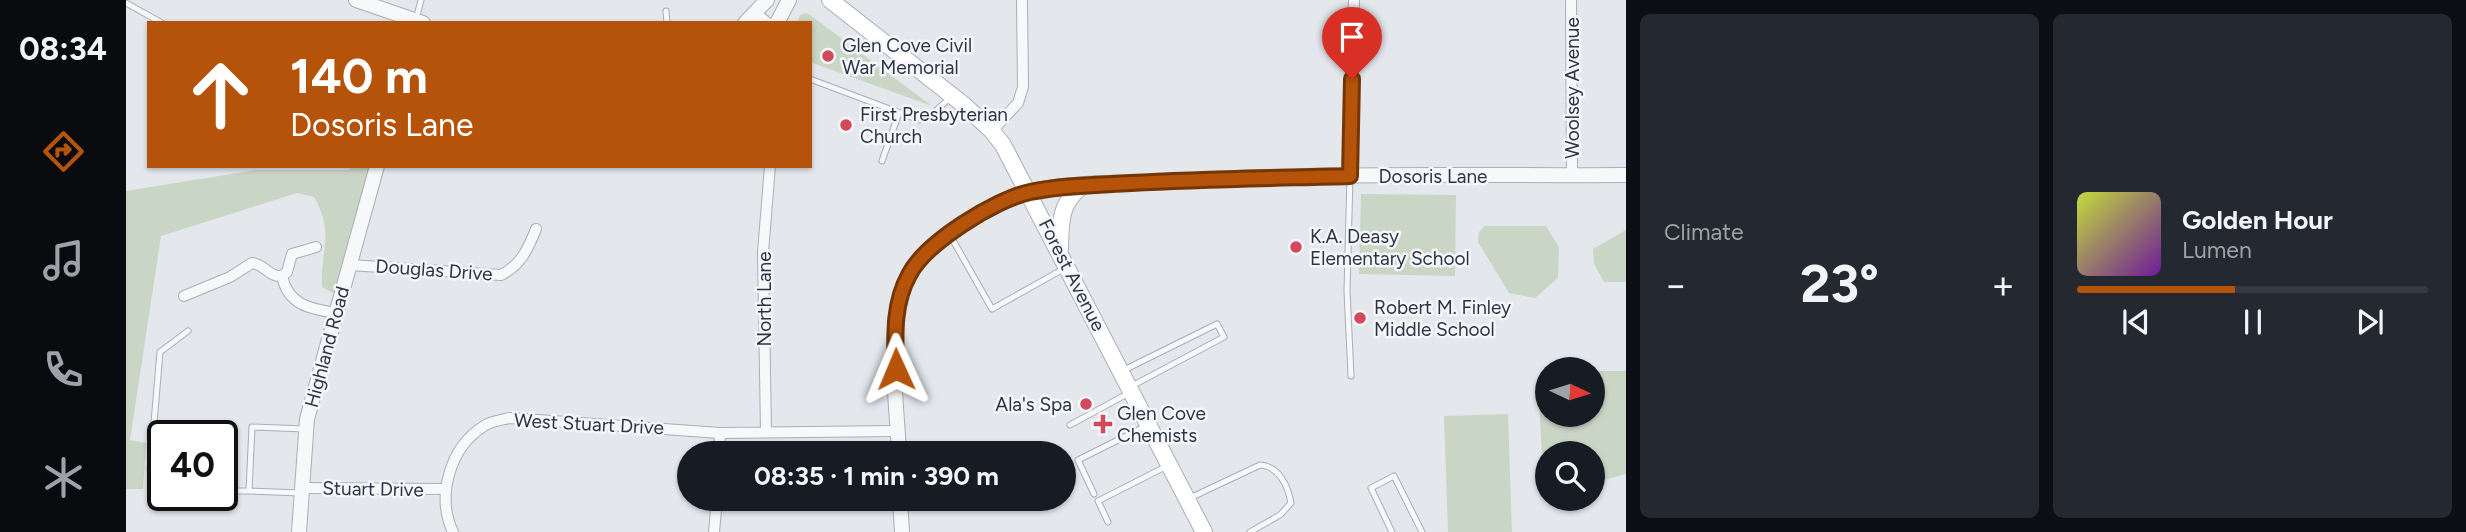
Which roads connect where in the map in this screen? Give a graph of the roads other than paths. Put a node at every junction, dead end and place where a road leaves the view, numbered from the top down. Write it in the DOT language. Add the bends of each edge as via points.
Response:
graph roads {
  1 [pos="356,0"];
  2 [pos="421,0"];
  3 [pos="767,0"];
  4 [pos="789,0"];
  5 [pos="1022,0"];
  6 [pos="1354,0"];
  7 [pos="1571,0"];
  8 [pos="126,3"];
  9 [pos="839,3"];
  10 [pos="666,11"];
  11 [pos="756,20"];
  12 [pos="158,21"];
  13 [pos="415,21"];
  14 [pos="418,21"];
  15 [pos="667,21"];
  16 [pos="778,21"];
  17 [pos="812,80"];
  18 [pos="952,95"];
  19 [pos="899,113"];
  20 [pos="992,131"];
  21 [pos="882,161"];
  22 [pos="376,168"];
  23 [pos="770,168"];
  24 [pos="1626,175"];
  25 [pos="1350,176"];
  26 [pos="1572,176"];
  27 [pos="1082,186"];
  28 [pos="1030,192"];
  29 [pos="536,229"];
  30 [pos="950,235"];
  31 [pos="316,247"];
  32 [pos="1064,259"];
  33 [pos="350,265"];
  34 [pos="282,276"];
  35 [pos="184,296"];
  36 [pos="336,313"];
  37 [pos="188,331"];
  38 [pos="1122,372"];
  39 [pos="1352,376"];
  40 [pos="1131,389"];
  41 [pos="154,420"];
  42 [pos="1149,424"];
  43 [pos="1070,425"];
  44 [pos="305,429"];
  45 [pos="898,431"];
  46 [pos="766,432"];
  47 [pos="720,433"];
  48 [pos="720,441"];
  49 [pos="898,441"];
  50 [pos="1170,464"];
  51 [pos="445,489"];
  52 [pos="301,490"];
  53 [pos="238,491"];
  54 [pos="249,491"];
  55 [pos="1094,494"];
  56 [pos="1187,500"];
  57 [pos="716,511"];
  58 [pos="901,511"];
  59 [pos="1108,522"];
  60 [pos="299,532"];
  61 [pos="453,532"];
  62 [pos="715,532"];
  63 [pos="902,532"];
  64 [pos="1204,532"];
  65 [pos="1250,532"];
  66 [pos="1392,532"];
  67 [pos="1422,532"];
  1 -- 13 [label="street"];
  2 -- 14 [label="lane"];
  3 -- 11 [label="street"];
  4 -- 16 [label="street"];
  5 -- 20 [label="street" via="1023,87 1018,103"];
  6 -- 25 [label="street"];
  7 -- 26 [label="street, Woolsey Avenue"];
  8 -- 12 [label="lane"];
  9 -- 18 [label="main road, Forest Avenue"];
  10 -- 15 [label="lane"];
  17 -- 19 [label="lane"];
  18 -- 19 [label="lane" via="919,120"];
  18 -- 20 [label="main road, Forest Avenue"];
  19 -- 21 [label="lane"];
  20 -- 28 [label="main road, Forest Avenue"];
  22 -- 33 [label="street, Highland Road"];
  23 -- 46 [label="street, North Lane" via="763,251"];
  24 -- 26 [label="street, Dosoris Lane"];
  25 -- 26 [label="street, Dosoris Lane"];
  25 -- 27 [label="street, Dosoris Lane"];
  25 -- 39 [label="lane" via="1347,291"];
  27 -- 28 [label="street, Dosoris Lane"];
  27 -- 32 [label="main road" via="1060,215"];
  28 -- 30 [label="street, Dosoris Lane" via="1001,202"];
  28 -- 32 [label="main road, Forest Avenue"];
  29 -- 33 [label="street, Douglas Drive" via="515,268 501,275"];
  30 -- 32 [label="lane" via="992,309"];
  30 -- 45 [label="street, Dosoris Lane" via="917,262 899,299 895,341"];
  31 -- 34 [label="street" via="292,254"];
  32 -- 38 [label="main road, Forest Avenue"];
  33 -- 36 [label="street, Highland Road"];
  34 -- 35 [label="street" via="252,263"];
  34 -- 36 [label="street" via="284,288 298,303"];
  36 -- 44 [label="street, Highland Road"];
  37 -- 41 [label="lane" via="160,352"];
  38 -- 40 [label="main road, Forest Avenue"];
  38 -- 40 [label="lane" via="1217,324 1224,337"];
  40 -- 42 [label="main road, Forest Avenue"];
  40 -- 43 [label="lane"];
  42 -- 50 [label="main road, Forest Avenue"];
  42 -- 55 [label="lane" via="1078,460"];
  44 -- 52 [label="street, Highland Road"];
  44 -- 54 [label="lane" via="252,427"];
  45 -- 46 [label="street, West Stuart Drive"];
  45 -- 49 [label="street, Dosoris Lane"];
  46 -- 47 [label="street, West Stuart Drive"];
  47 -- 48 [label="street"];
  47 -- 51 [label="street, West Stuart Drive" via="510,418 486,424 465,441"];
  50 -- 56 [label="main road, Forest Avenue"];
  50 -- 59 [label="lane" via="1098,501"];
  51 -- 52 [label="street, Stuart Drive"];
  51 -- 61 [label="street"];
  52 -- 54 [label="lane"];
  52 -- 60 [label="street, Highland Road"];
  53 -- 54 [label="lane"];
  56 -- 64 [label="main road, Forest Avenue"];
  56 -- 65 [label="lane" via="1260,465 1276,469 1291,503"];
  57 -- 62 [label="street"];
  58 -- 63 [label="street"];
  66 -- 67 [label="lane" via="1371,488 1394,476"];
}
